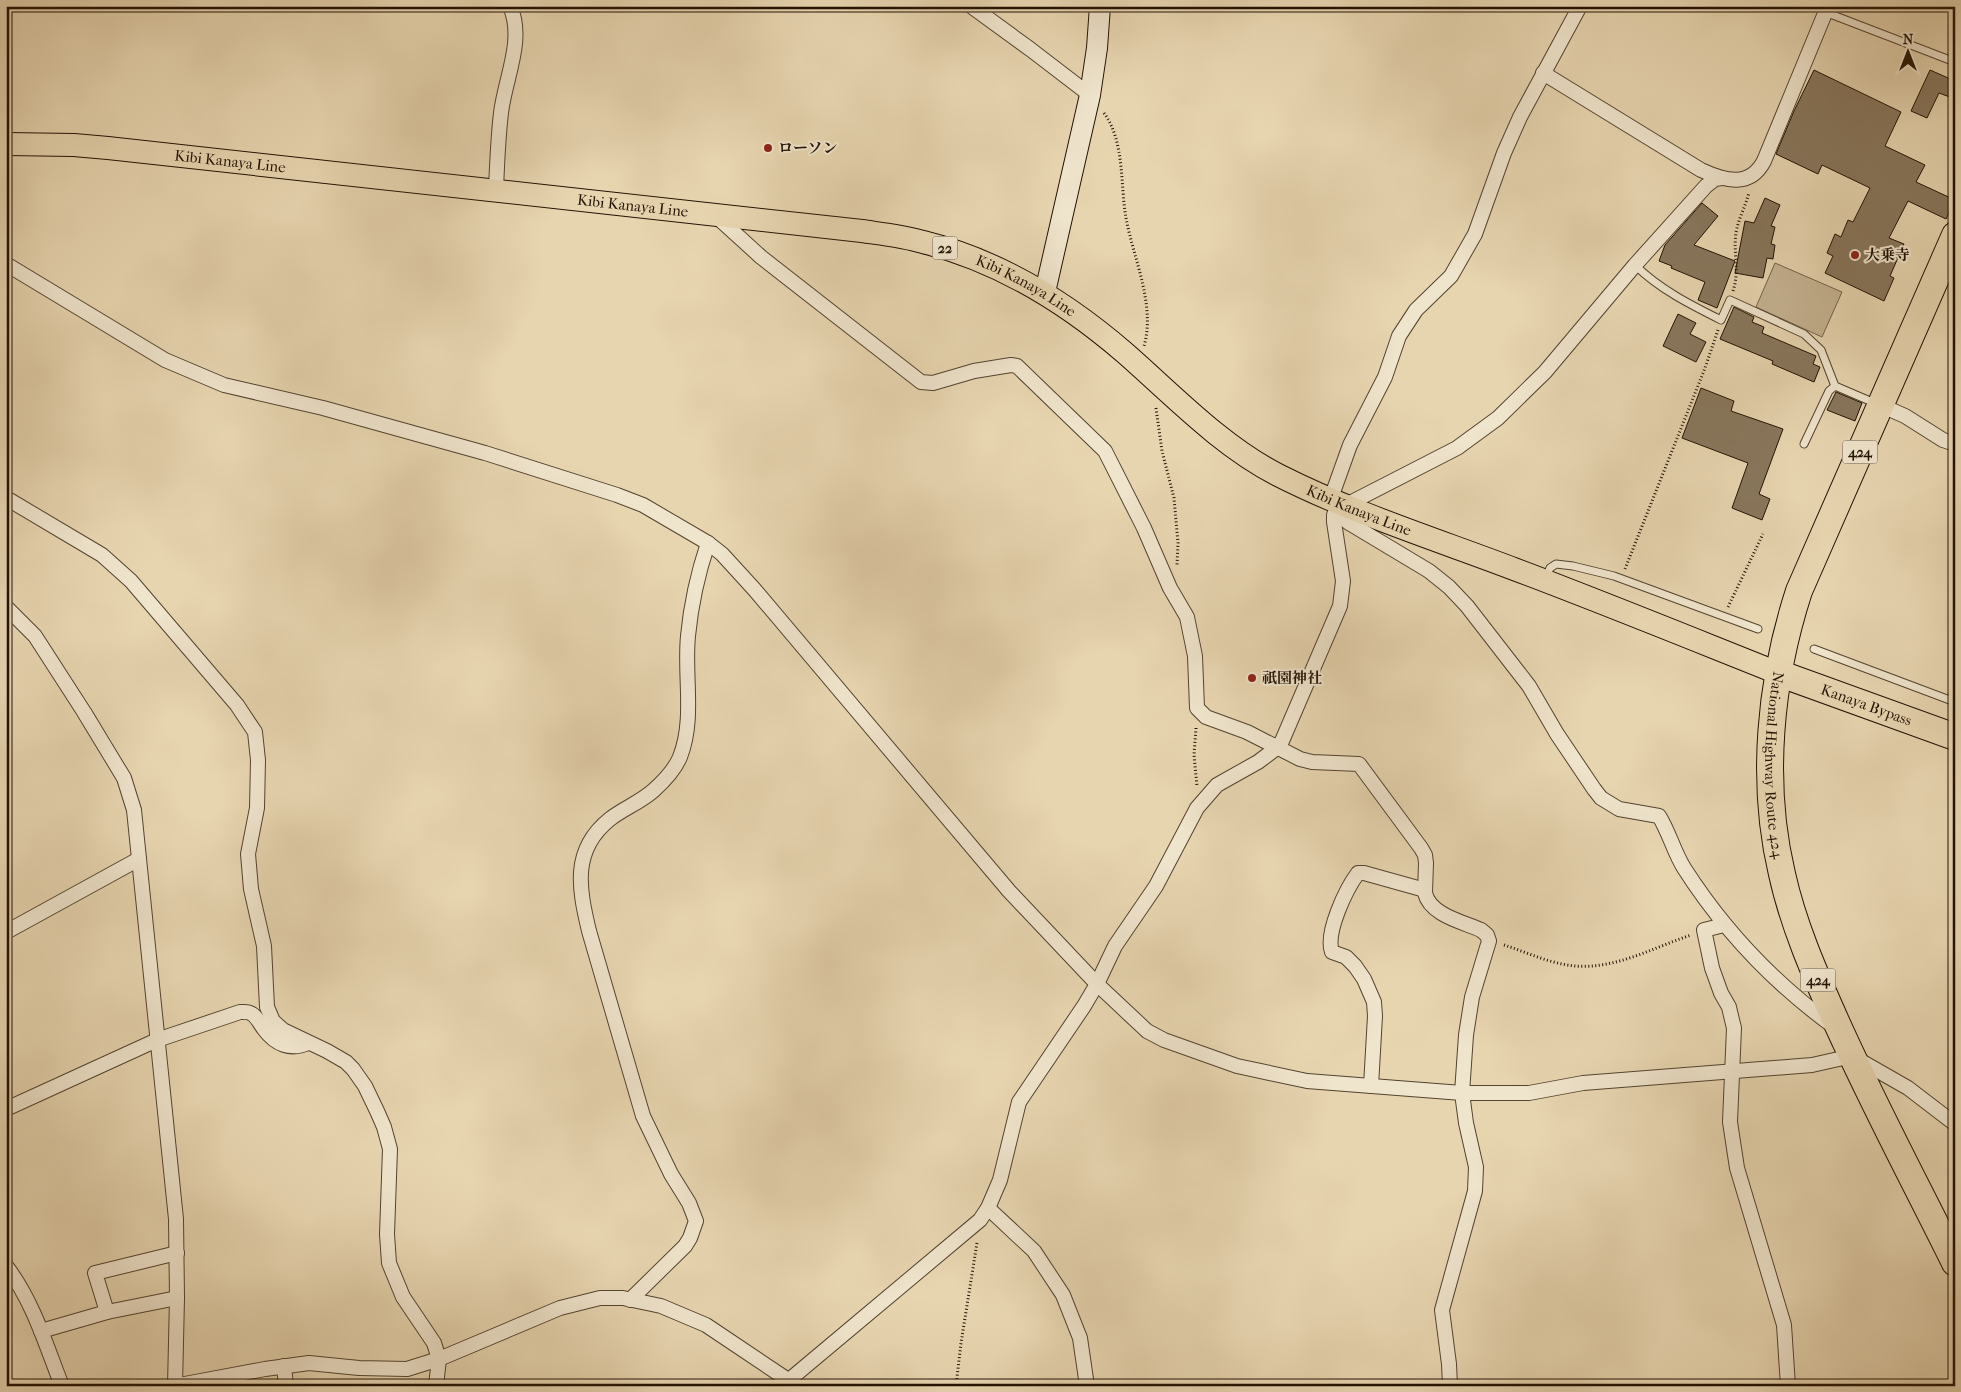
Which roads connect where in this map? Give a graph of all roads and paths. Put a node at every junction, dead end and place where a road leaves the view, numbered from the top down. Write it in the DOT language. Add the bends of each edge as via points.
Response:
graph roads {
  1 [pos="510,6"];
  2 [pos="971,6"];
  3 [pos="1100,6"];
  4 [pos="1580,6"];
  5 [pos="1826,9"];
  6 [pos="1955,62"];
  7 [pos="1543,73"];
  8 [pos="1090,95"];
  9 [pos="6,144"];
  10 [pos="1750,177"];
  11 [pos="1722,178"];
  12 [pos="496,190"];
  13 [pos="714,214"];
  14 [pos="1955,235"];
  15 [pos="6,264"];
  16 [pos="1635,265"];
  17 [pos="1045,292"];
  18 [pos="1730,300"];
  19 [pos="1721,320"];
  20 [pos="1143,370"];
  21 [pos="1835,386"];
  22 [pos="1880,405"];
  23 [pos="1804,444"];
  24 [pos="1955,444"];
  25 [pos="6,498"];
  26 [pos="1338,503"];
  27 [pos="1763,534"];
  28 [pos="708,543"];
  29 [pos="1622,579"];
  30 [pos="1544,580"];
  31 [pos="1178,600"];
  32 [pos="6,607"];
  33 [pos="1724,617"];
  34 [pos="1758,629"];
  35 [pos="1814,649"];
  36 [pos="1778,673"];
  37 [pos="1955,702"];
  38 [pos="1199,713"];
  39 [pos="1955,737"];
  40 [pos="1278,747"];
  41 [pos="1197,808"];
  42 [pos="139,859"];
  43 [pos="1426,890"];
  44 [pos="1724,924"];
  45 [pos="1704,930"];
  46 [pos="6,932"];
  47 [pos="1489,941"];
  48 [pos="1097,984"];
  49 [pos="1841,1031"];
  50 [pos="156,1040"];
  51 [pos="308,1043"];
  52 [pos="1852,1056"];
  53 [pos="1732,1070"];
  54 [pos="1370,1086"];
  55 [pos="1462,1093"];
  56 [pos="6,1109"];
  57 [pos="1955,1124"];
  58 [pos="984,1214"];
  59 [pos="176,1253"];
  60 [pos="1955,1263"];
  61 [pos="6,1266"];
  62 [pos="177,1298"];
  63 [pos="630,1300"];
  64 [pos="107,1312"];
  65 [pos="41,1331"];
  66 [pos="439,1359"];
  67 [pos="284,1366"];
  68 [pos="204,1383"];
  69 [pos="785,1383"];
  70 [pos="62,1386"];
  71 [pos="174,1386"];
  72 [pos="286,1386"];
  73 [pos="436,1386"];
  74 [pos="956,1386"];
  75 [pos="1087,1386"];
  76 [pos="1450,1386"];
  77 [pos="1788,1386"];
  1 -- 12 [label="street" via="514,14 515,50 501,111"];
  2 -- 8 [label="street"];
  3 -- 8 [label="street"];
  4 -- 7 [label="street"];
  5 -- 6 [label="lane"];
  5 -- 10 [label="street" via="1764,162 1760,170"];
  7 -- 11 [label="street" via="1682,158"];
  7 -- 26 [label="street" via="1504,153 1475,234 1451,276 1416,310 1399,336 1385,377 1350,445"];
  8 -- 17 [label="street"];
  8 -- 20 [label="path" via="1107,118 1121,168 1126,219 1146,305 1148,325"];
  9 -- 12 [label="main road, Kibi Kanaya Line / 22" via="108,148"];
  10 -- 11 [label="street"];
  10 -- 18 [label="path" via="1749,195 1736,232 1736,281"];
  11 -- 16 [label="street" via="1706,186"];
  12 -- 13 [label="main road, Kibi Kanaya Line / 22"];
  13 -- 17 [label="main road, Kibi Kanaya Line / 22" via="922,241 978,259"];
  13 -- 31 [label="street" via="768,263 921,382 933,383 1011,365 1022,370 1105,452"];
  14 -- 22 [label="highway, National Highway Route 424 / 424"];
  15 -- 28 [label="street" via="165,360 224,385 323,408 484,453 617,495 663,515"];
  16 -- 19 [label="lane" via="1647,277"];
  16 -- 26 [label="street" via="1544,372 1498,418 1457,448"];
  17 -- 20 [label="main road, Kibi Kanaya Line / 22" via="1087,322"];
  18 -- 19 [label="lane"];
  18 -- 21 [label="lane" via="1804,334 1821,350"];
  19 -- 29 [label="path"];
  20 -- 26 [label="main road, Kibi Kanaya Line / 22" via="1240,452 1276,474"];
  20 -- 31 [label="path" via="1174,498"];
  21 -- 22 [label="lane"];
  21 -- 23 [label="lane" via="1829,391"];
  22 -- 24 [label="street"];
  22 -- 36 [label="highway, National Highway Route 424 / 424" via="1799,591"];
  25 -- 51 [label="street" via="102,555 131,581 237,705 255,732 257,808 248,854 251,889 264,946 267,1007 278,1026"];
  26 -- 30 [label="main road, Kibi Kanaya Line / 22"];
  26 -- 40 [label="street" via="1334,522 1344,581 1340,606"];
  26 -- 44 [label="street" via="1349,523 1429,571 1467,606 1529,686 1601,798 1618,809 1658,816 1683,866"];
  27 -- 33 [label="path"];
  28 -- 48 [label="street" via="754,589 1009,891"];
  28 -- 63 [label="street" via="688,636 686,739 679,758 648,795 600,828 583,855 580,871 587,922 643,1116 696,1221 685,1246"];
  29 -- 30 [label="lane" via="1556,564"];
  29 -- 33 [label="lane"];
  30 -- 36 [label="main road, Kibi Kanaya Line / 22"];
  31 -- 38 [label="street" via="1191,629 1196,708"];
  32 -- 42 [label="street" via="35,636 124,778 134,810"];
  33 -- 34 [label="lane"];
  35 -- 37 [label="lane"];
  36 -- 39 [label="highway, Kanaya Bypass"];
  36 -- 49 [label="highway, National Highway Route 424 / 424" via="1772,722 1771,784 1777,848 1782,875 1809,960"];
  38 -- 40 [label="street"];
  38 -- 41 [label="path" via="1194,743"];
  40 -- 41 [label="street" via="1217,785"];
  40 -- 43 [label="street" via="1312,762 1359,764 1425,855"];
  41 -- 48 [label="street" via="1156,886 1116,946"];
  42 -- 46 [label="street"];
  42 -- 50 [label="street"];
  43 -- 47 [label="street" via="1427,899 1437,911 1481,930 1488,935"];
  43 -- 54 [label="street" via="1358,874 1338,912 1330,937 1332,952 1346,957 1355,966 1374,1002"];
  44 -- 45 [label="street"];
  44 -- 49 [label="street" via="1785,987"];
  45 -- 47 [label="path" via="1621,962 1597,966 1563,965"];
  45 -- 53 [label="street" via="1712,968 1729,1007 1734,1028"];
  47 -- 55 [label="street" via="1472,997"];
  48 -- 54 [label="street" via="1148,1031 1194,1052 1237,1066 1307,1081"];
  48 -- 58 [label="street" via="1019,1102 1000,1180"];
  49 -- 52 [label="highway, National Highway Route 424 / 424"];
  50 -- 51 [label="street" via="226,1016 249,1012 273,1039 285,1046"];
  50 -- 56 [label="street"];
  50 -- 59 [label="street" via="176,1219"];
  51 -- 66 [label="street" via="353,1069 370,1094 384,1127 390,1149 389,1263 403,1297 432,1338"];
  52 -- 53 [label="street" via="1812,1065"];
  52 -- 57 [label="street" via="1908,1088"];
  52 -- 60 [label="highway, National Highway Route 424 / 424"];
  53 -- 55 [label="street" via="1529,1092"];
  53 -- 77 [label="street" via="1730,1122 1737,1168 1784,1325"];
  54 -- 55 [label="street"];
  55 -- 76 [label="street" via="1476,1167 1475,1191 1442,1310"];
  58 -- 69 [label="street"];
  58 -- 74 [label="path"];
  58 -- 75 [label="street" via="1034,1251 1064,1295 1080,1338"];
  59 -- 62 [label="street"];
  59 -- 64 [label="street" via="94,1273"];
  61 -- 65 [label="street" via="15,1277"];
  62 -- 64 [label="street"];
  62 -- 71 [label="street"];
  63 -- 66 [label="street" via="600,1298 560,1308"];
  63 -- 69 [label="street" via="662,1306 706,1325"];
  64 -- 65 [label="street"];
  65 -- 70 [label="street"];
  66 -- 67 [label="street" via="407,1369 309,1363"];
  66 -- 73 [label="street"];
  67 -- 68 [label="street"];
  67 -- 72 [label="street"];
  68 -- 71 [label="street"];
}
